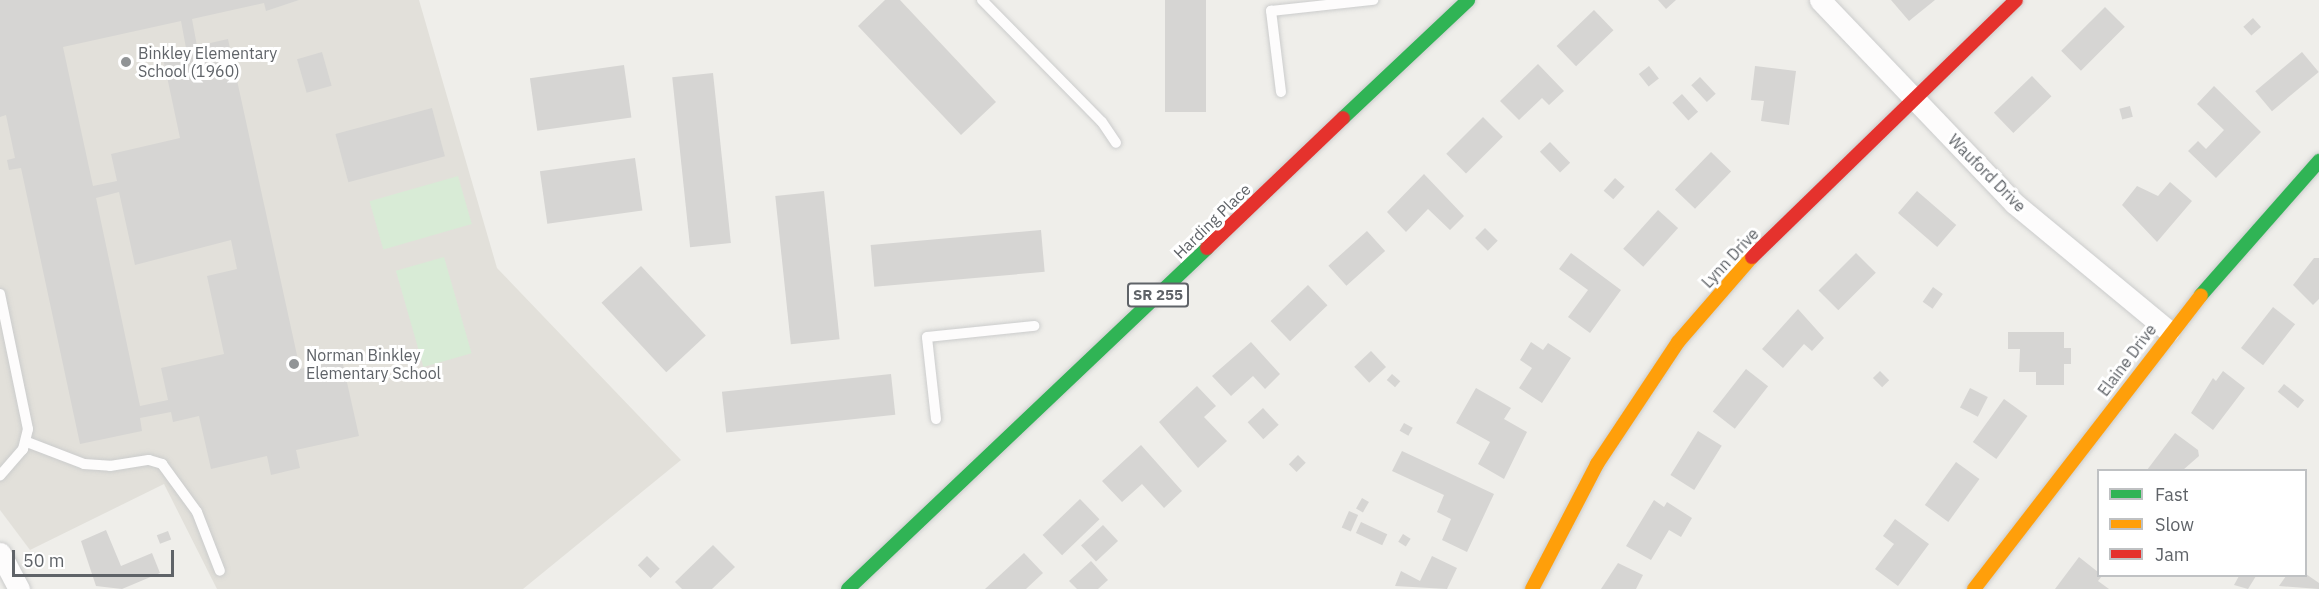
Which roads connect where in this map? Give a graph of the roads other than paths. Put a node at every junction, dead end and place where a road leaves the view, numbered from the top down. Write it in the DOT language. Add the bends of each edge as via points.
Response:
graph roads {
  1 [pos="982,0"];
  2 [pos="1373,0"];
  3 [pos="1468,0"];
  4 [pos="1820,0"];
  5 [pos="2016,0"];
  6 [pos="1281,92"];
  7 [pos="1913,98"];
  8 [pos="1116,143"];
  9 [pos="2319,161"];
  10 [pos="0,294"];
  11 [pos="1034,326"];
  12 [pos="2169,331"];
  13 [pos="936,419"];
  14 [pos="27,442"];
  15 [pos="0,475"];
  16 [pos="0,553"];
  17 [pos="220,571"];
  18 [pos="19,589"];
  19 [pos="848,589"];
  20 [pos="1532,589"];
  21 [pos="1974,589"];
  1 -- 8 [label="lane" via="1102,122"];
  2 -- 6 [label="lane" via="1271,11"];
  3 -- 19 [label="street, Harding Place / SR 255"];
  4 -- 7 [label="street, Wauford Drive"];
  5 -- 7 [label="street, Lynn Drive"];
  7 -- 12 [label="street, Wauford Drive" via="2014,203"];
  7 -- 20 [label="street, Lynn Drive" via="1748,261 1678,342 1597,464"];
  9 -- 12 [label="street, Elaine Drive"];
  10 -- 14 [label="lane" via="27,419"];
  11 -- 13 [label="lane" via="927,337"];
  12 -- 21 [label="street, Elaine Drive"];
  14 -- 15 [label="lane"];
  14 -- 17 [label="lane" via="84,464 110,466 140,460 162,464 197,512"];
  16 -- 18 [label="street"];
}
